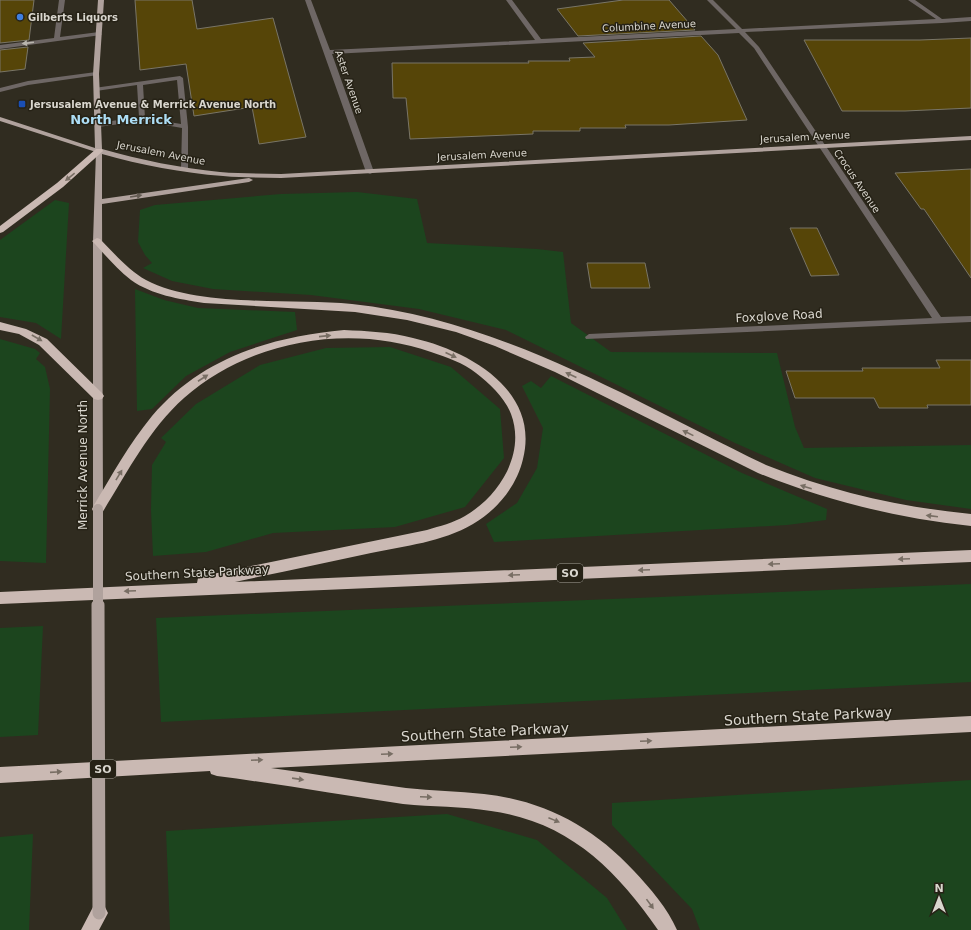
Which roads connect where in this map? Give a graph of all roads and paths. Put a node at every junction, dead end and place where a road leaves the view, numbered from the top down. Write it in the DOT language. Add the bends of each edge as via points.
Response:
graph roads {
  1 [pos="61,0"];
  2 [pos="101,0"];
  3 [pos="308,0"];
  4 [pos="509,0"];
  5 [pos="710,0"];
  6 [pos="911,0"];
  7 [pos="971,19"];
  8 [pos="942,20"];
  9 [pos="739,31"];
  10 [pos="99,34"];
  11 [pos="56,40"];
  12 [pos="539,41"];
  13 [pos="0,47"];
  14 [pos="328,52"];
  15 [pos="96,74"];
  16 [pos="140,83"];
  17 [pos="96,89"];
  18 [pos="0,90"];
  19 [pos="0,119"];
  20 [pos="142,119"];
  21 [pos="98,125"];
  22 [pos="185,127"];
  23 [pos="971,138"];
  24 [pos="822,146"];
  25 [pos="99,151"];
  26 [pos="185,169"];
  27 [pos="370,172"];
  28 [pos="281,176"];
  29 [pos="98,202"];
  30 [pos="0,230"];
  31 [pos="97,241"];
  32 [pos="971,319"];
  33 [pos="939,321"];
  34 [pos="0,326"];
  35 [pos="589,337"];
  36 [pos="98,396"];
  37 [pos="98,509"];
  38 [pos="971,520"];
  39 [pos="971,556"];
  40 [pos="169,590"];
  41 [pos="4,596"];
  42 [pos="971,724"];
  43 [pos="190,764"];
  44 [pos="0,777"];
  45 [pos="100,912"];
  46 [pos="90,930"];
  47 [pos="99,930"];
  48 [pos="668,930"];
  1 -- 11 [label="street"];
  2 -- 10 [label="main road, Merrick Avenue North"];
  3 -- 14 [label="street, Aster Avenue"];
  4 -- 12 [label="street"];
  5 -- 9 [label="street, Crocus Avenue"];
  6 -- 8 [label="street"];
  7 -- 8 [label="street, Columbine Avenue"];
  8 -- 9 [label="street, Columbine Avenue"];
  9 -- 12 [label="street, Columbine Avenue"];
  9 -- 24 [label="street, Crocus Avenue" via="756,47"];
  10 -- 11 [label="street"];
  10 -- 15 [label="main road, Merrick Avenue North"];
  11 -- 13 [label="street, one-way"];
  12 -- 14 [label="street, Columbine Avenue"];
  14 -- 27 [label="street, Aster Avenue"];
  15 -- 17 [label="main road, Merrick Avenue North"];
  15 -- 18 [label="street" via="28,83"];
  16 -- 17 [label="street"];
  16 -- 20 [label="street"];
  16 -- 22 [label="street" via="180,78"];
  17 -- 21 [label="main road, Merrick Avenue North"];
  19 -- 25 [label="main road, Jerusalem Avenue" via="58,140"];
  20 -- 21 [label="street"];
  20 -- 22 [label="street"];
  21 -- 25 [label="main road, Merrick Avenue North"];
  22 -- 26 [label="street"];
  23 -- 24 [label="main road, Jerusalem Avenue"];
  24 -- 27 [label="main road, Jerusalem Avenue"];
  24 -- 33 [label="street, Crocus Avenue"];
  25 -- 26 [label="main road, Jerusalem Avenue"];
  25 -- 29 [label="main road, Merrick Avenue North"];
  25 -- 30 [label="highway, one-way" via="60,185"];
  26 -- 28 [label="main road, Jerusalem Avenue"];
  27 -- 28 [label="main road, Jerusalem Avenue"];
  29 -- 28 [label="main road, one-way"];
  29 -- 31 [label="main road, Merrick Avenue North"];
  31 -- 36 [label="main road, Merrick Avenue North"];
  38 -- 31 [label="highway, one-way" via="880,507 797,484 552,366 491,340 457,329 356,308 202,299 156,288 142,282 123,267"];
  32 -- 33 [label="street, Foxglove Road"];
  33 -- 35 [label="street, Foxglove Road"];
  34 -- 36 [label="highway, one-way" via="19,330 43,342"];
  36 -- 37 [label="main road, Merrick Avenue North"];
  37 -- 40 [label="highway, one-way" via="151,427 181,394 226,365 268,347 296,340 354,334 382,336 434,348 479,369 507,397 515,410 520,424 521,440 516,467 498,496 469,520 421,537"];
  37 -- 45 [label="main road, Merrick Avenue North, bridge"];
  39 -- 40 [label="highway, Southern State Parkway / SO, one-way"];
  40 -- 41 [label="highway, Southern State Parkway / SO, one-way"];
  43 -- 42 [label="highway, Southern State Parkway / SO, one-way"];
  44 -- 43 [label="highway, Southern State Parkway / SO, one-way"];
  43 -- 48 [label="highway, one-way" via="415,797 457,798 528,810 558,821 586,838 612,859 637,886"];
  45 -- 46 [label="highway"];
  45 -- 47 [label="main road, Merrick Avenue North"];
}
